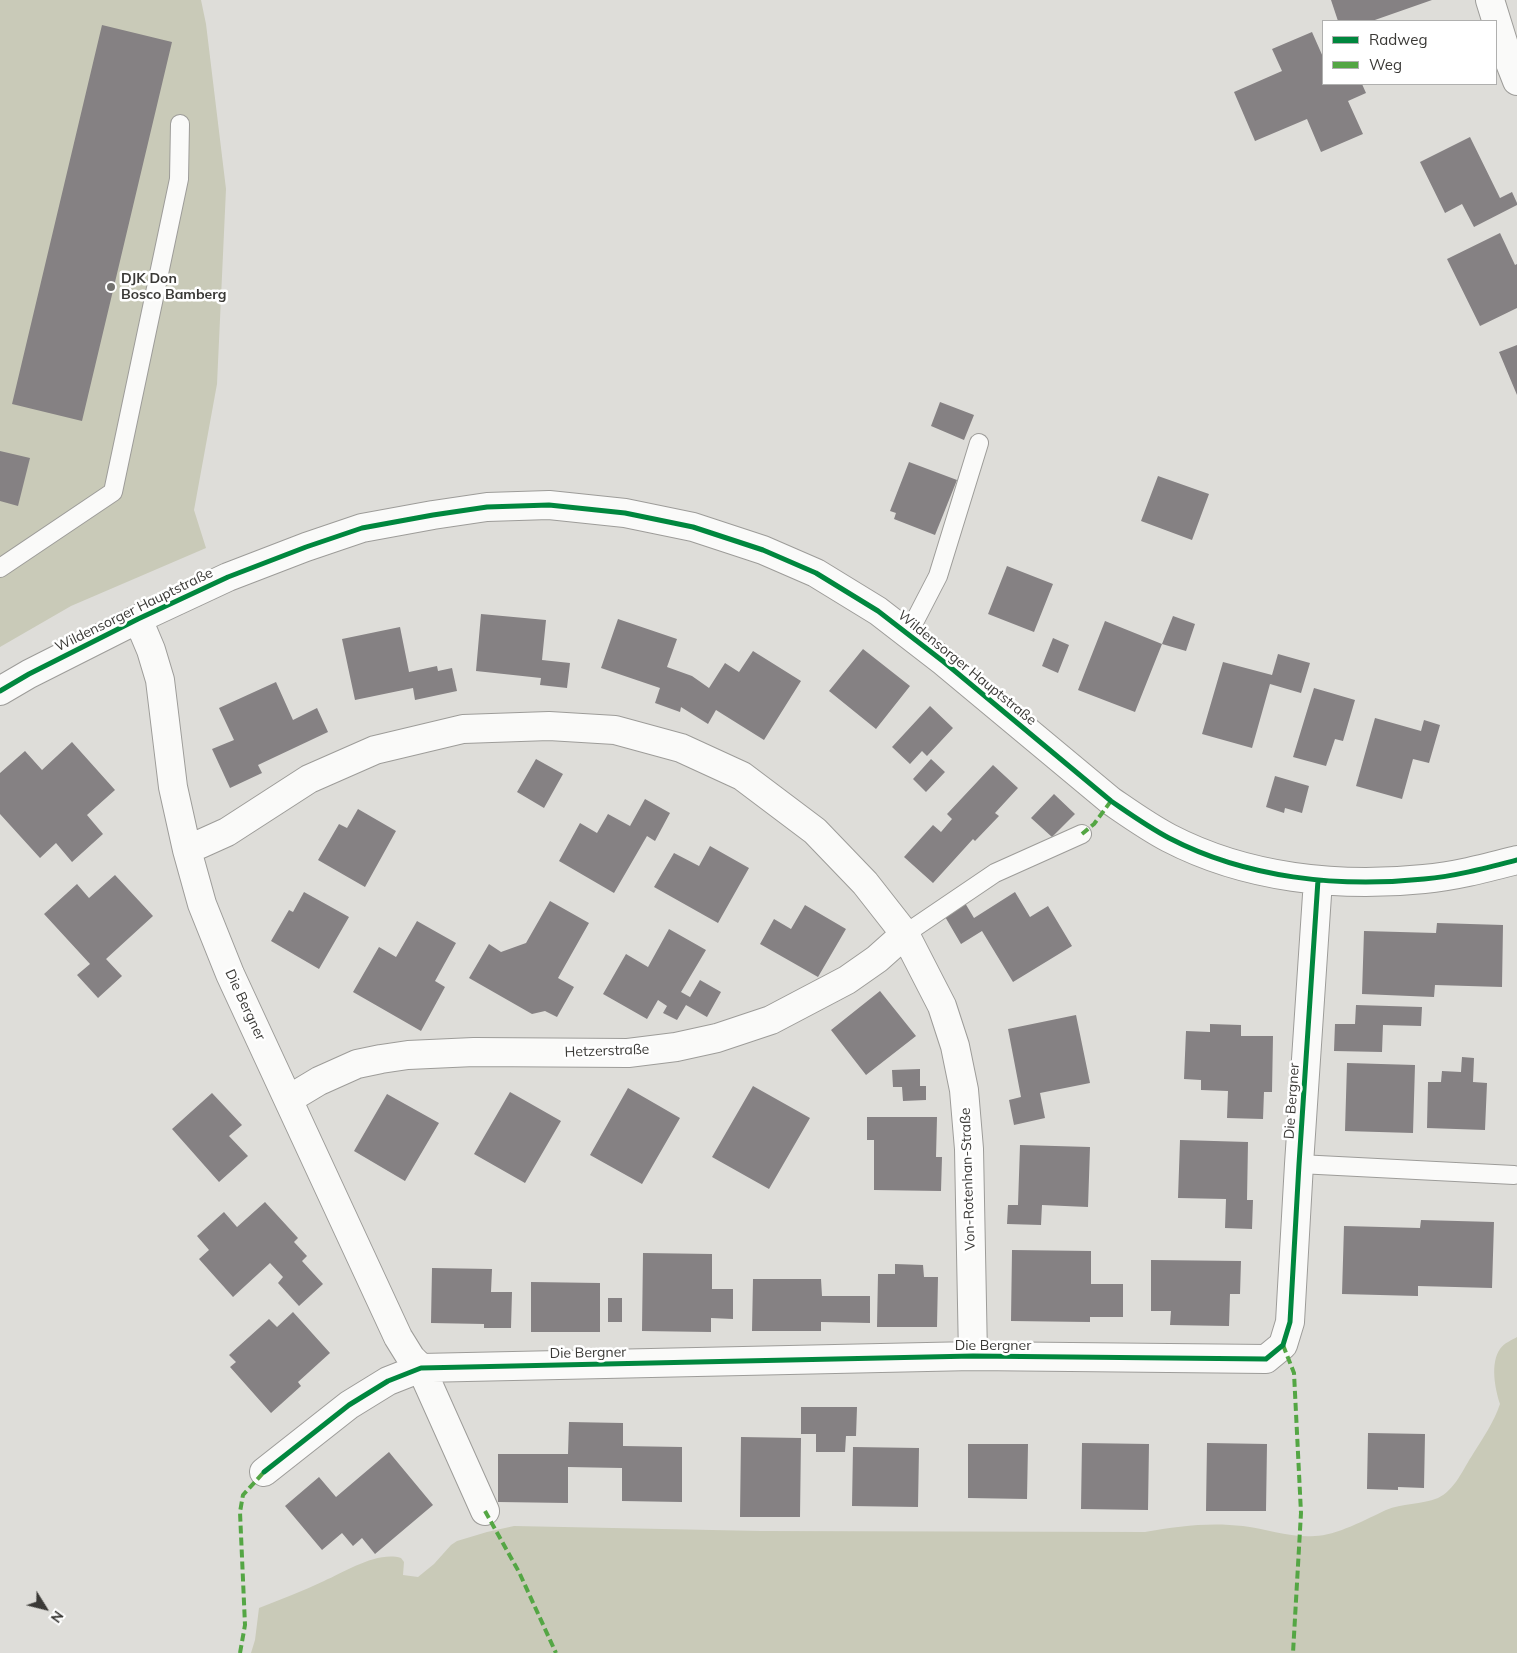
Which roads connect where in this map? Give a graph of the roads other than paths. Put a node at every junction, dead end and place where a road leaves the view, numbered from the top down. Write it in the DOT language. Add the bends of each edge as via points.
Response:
graph roads {
  1 [pos="1490,0"];
  2 [pos="1496,20"];
  3 [pos="1497,23"];
  4 [pos="1517,80"];
  5 [pos="180,124"];
  6 [pos="979,443"];
  7 [pos="0,568"];
  8 [pos="138,619"];
  9 [pos="908,634"];
  10 [pos="0,691"];
  11 [pos="1082,834"];
  12 [pos="187,850"];
  13 [pos="1517,860"];
  14 [pos="1318,880"];
  15 [pos="904,934"];
  16 [pos="288,1099"];
  17 [pos="1299,1164"];
  18 [pos="1514,1175"];
  19 [pos="973,1356"];
  20 [pos="420,1368"];
  21 [pos="264,1472"];
  22 [pos="485,1511"];
  1 -- 2 [label="street"];
  3 -- 4 [label="street"];
  5 -- 7 [label="lane" via="178,178 113,492"];
  6 -- 9 [label="lane" via="938,576"];
  8 -- 9 [label="street, Wildensorger Hauptstraße" via="228,576 362,528 487,506 549,505 625,513 693,527 763,550 816,573 878,611"];
  8 -- 10 [label="street, Wildensorger Hauptstraße"];
  8 -- 12 [label="street, Die Bergner" via="160,680 174,787"];
  9 -- 14 [label="street, Wildensorger Hauptstraße" via="1135,818 1169,838 1211,856"];
  11 -- 15 [label="lane" via="995,873"];
  12 -- 15 [label="street, Von-Rotenhan-Straße" via="228,832 309,780 376,750 463,730 550,726 616,730 681,748 742,776 815,831 866,883"];
  12 -- 16 [label="street, Die Bergner" via="202,904 230,974"];
  13 -- 14 [label="street, Wildensorger Hauptstraße" via="1424,879"];
  14 -- 17 [label="street, Die Bergner"];
  15 -- 16 [label="street, Hetzerstraße" via="878,959 847,980 771,1020 717,1038 628,1053 474,1052 381,1058 357,1064"];
  15 -- 19 [label="street, Von-Rotenhan-Straße" via="942,1006 964,1090 970,1149"];
  16 -- 20 [label="street, Die Bergner" via="398,1338"];
  17 -- 18 [label="lane"];
  17 -- 19 [label="street, Die Bergner" via="1290,1322 1283,1345 1266,1359"];
  19 -- 20 [label="street, Die Bergner"];
  20 -- 21 [label="street, Die Bergner" via="349,1405"];
  20 -- 22 [label="street, Die Bergner"];
}
